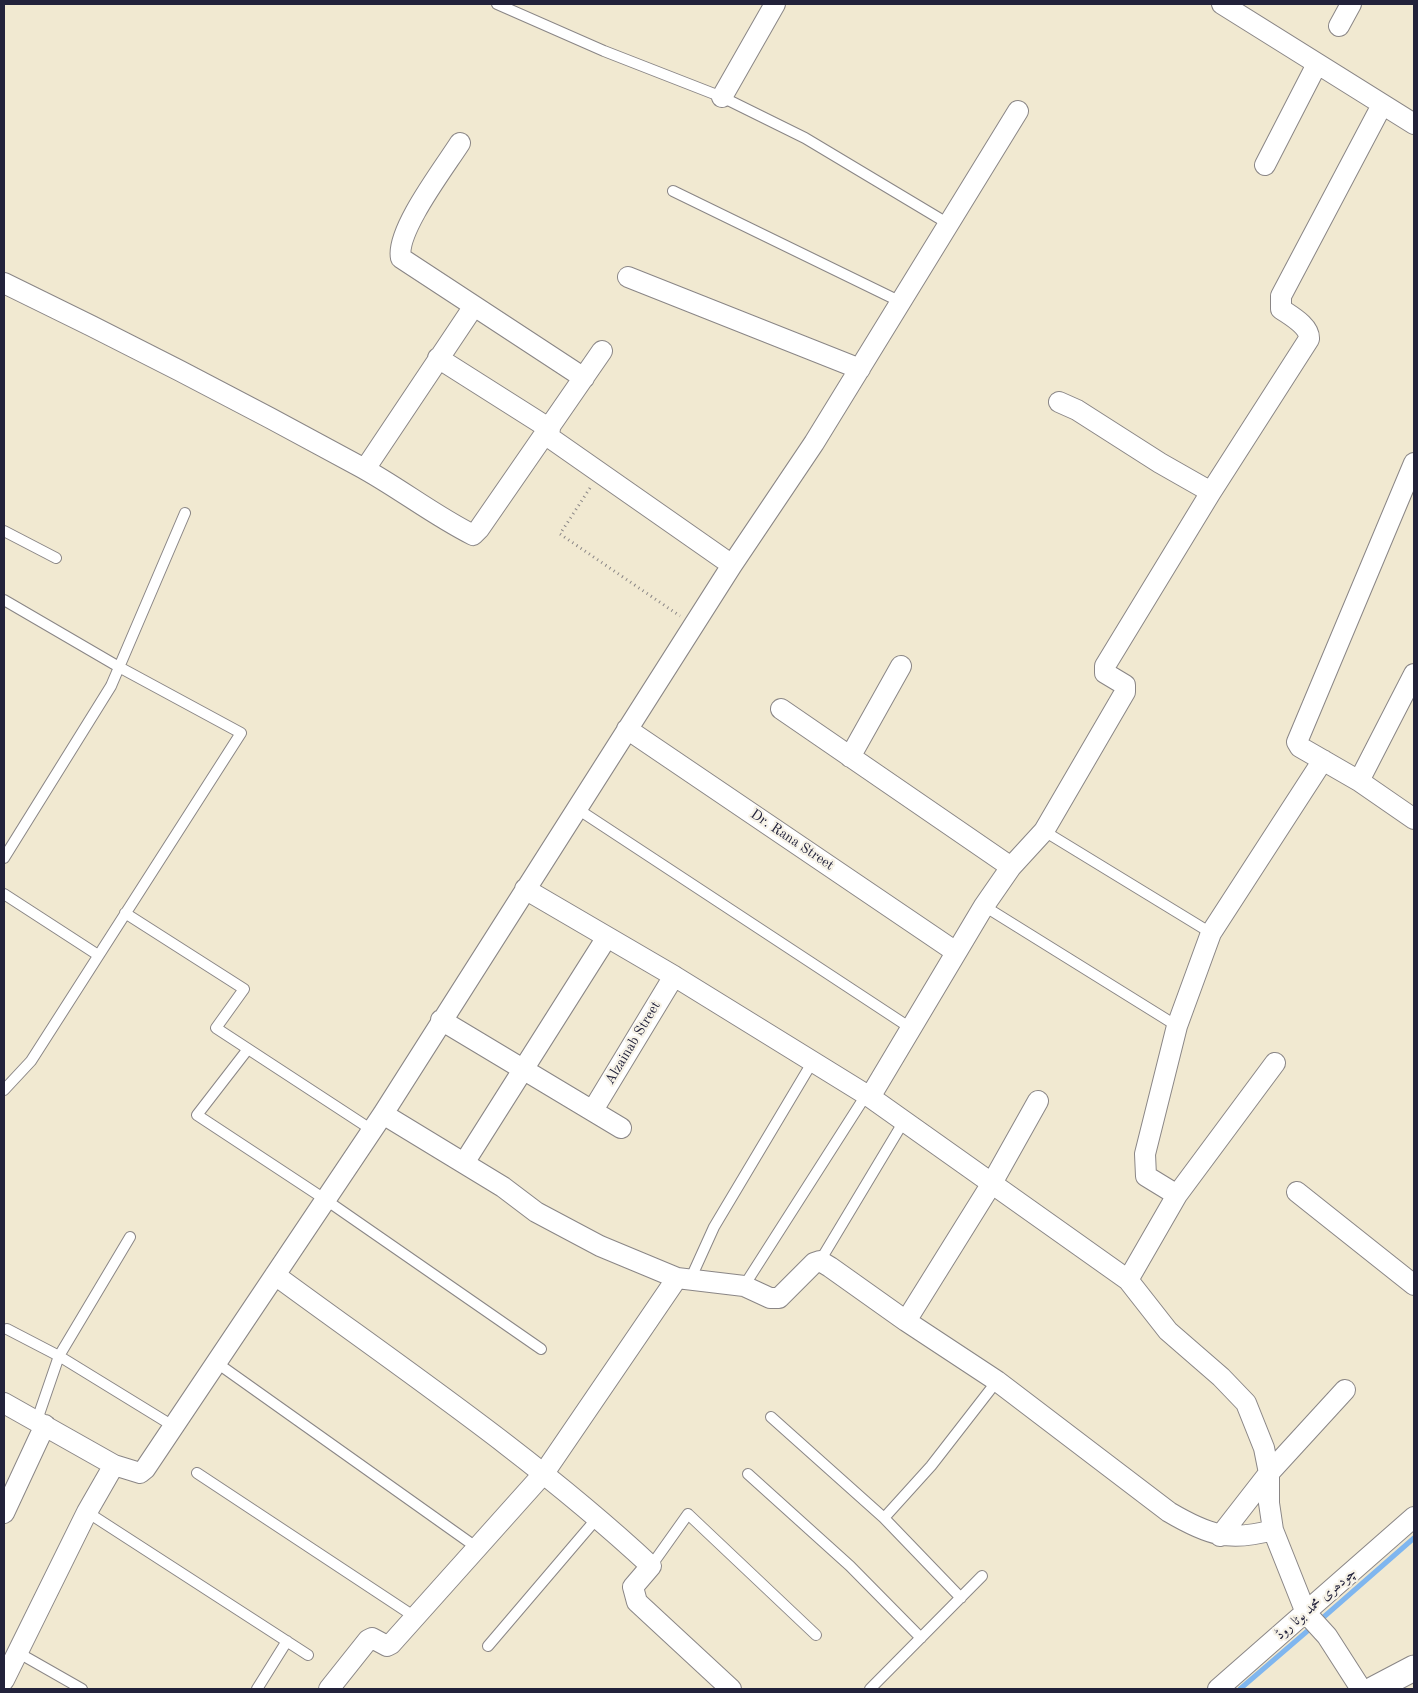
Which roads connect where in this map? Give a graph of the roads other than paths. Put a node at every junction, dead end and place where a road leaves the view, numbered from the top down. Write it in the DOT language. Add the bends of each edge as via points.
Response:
graph roads {
  1 [pos="497,4"];
  2 [pos="775,4"];
  3 [pos="1223,4"];
  4 [pos="1352,4"];
  5 [pos="1339,26"];
  6 [pos="1317,64"];
  7 [pos="722,97"];
  8 [pos="1382,105"];
  9 [pos="1018,111"];
  10 [pos="1414,124"];
  11 [pos="460,144"];
  12 [pos="1265,165"];
  13 [pos="673,191"];
  14 [pos="947,223"];
  15 [pos="628,276"];
  16 [pos="4,282"];
  17 [pos="901,302"];
  18 [pos="474,306"];
  19 [pos="602,351"];
  20 [pos="438,358"];
  21 [pos="860,369"];
  22 [pos="584,378"];
  23 [pos="1059,402"];
  24 [pos="548,432"];
  25 [pos="1414,462"];
  26 [pos="365,469"];
  27 [pos="1211,492"];
  28 [pos="185,513"];
  29 [pos="4,532"];
  30 [pos="56,558"];
  31 [pos="732,565"];
  32 [pos="4,600"];
  33 [pos="901,666"];
  34 [pos="119,667"];
  35 [pos="1414,674"];
  36 [pos="781,710"];
  37 [pos="627,729"];
  38 [pos="850,757"];
  39 [pos="1323,760"];
  40 [pos="1359,780"];
  41 [pos="576,808"];
  42 [pos="1414,818"];
  43 [pos="1044,831"];
  44 [pos="4,858"];
  45 [pos="1011,867"];
  46 [pos="525,889"];
  47 [pos="4,894"];
  48 [pos="984,906"];
  49 [pos="125,913"];
  50 [pos="1211,933"];
  51 [pos="607,937"];
  52 [pos="956,952"];
  53 [pos="98,955"];
  54 [pos="674,976"];
  55 [pos="441,1020"];
  56 [pos="1177,1026"];
  57 [pos="912,1029"];
  58 [pos="248,1049"];
  59 [pos="813,1061"];
  60 [pos="1276,1063"];
  61 [pos="524,1070"];
  62 [pos="4,1090"];
  63 [pos="868,1096"];
  64 [pos="1038,1101"];
  65 [pos="593,1110"];
  66 [pos="383,1114"];
  67 [pos="904,1121"];
  68 [pos="621,1128"];
  69 [pos="372,1130"];
  70 [pos="464,1163"];
  71 [pos="992,1183"];
  72 [pos="1297,1192"];
  73 [pos="1177,1195"];
  74 [pos="326,1200"];
  75 [pos="130,1237"];
  76 [pos="820,1261"];
  77 [pos="275,1274"];
  78 [pos="684,1279"];
  79 [pos="1128,1280"];
  80 [pos="1414,1285"];
  81 [pos="744,1286"];
  82 [pos="906,1321"];
  83 [pos="7,1329"];
  84 [pos="541,1349"];
  85 [pos="59,1356"];
  86 [pos="217,1363"];
  87 [pos="997,1381"];
  88 [pos="1345,1390"];
  89 [pos="4,1402"];
  90 [pos="771,1417"];
  91 [pos="41,1423"];
  92 [pos="173,1426"];
  93 [pos="114,1465"];
  94 [pos="197,1473"];
  95 [pos="544,1473"];
  96 [pos="1269,1473"];
  97 [pos="748,1474"];
  98 [pos="87,1512"];
  99 [pos="4,1513"];
  100 [pos="598,1517"];
  101 [pos="1414,1517"];
  102 [pos="884,1518"];
  103 [pos="1273,1530"];
  104 [pos="1220,1536"];
  105 [pos="476,1547"];
  106 [pos="651,1566"];
  107 [pos="982,1576"];
  108 [pos="961,1598"];
  109 [pos="1306,1613"];
  110 [pos="415,1617"];
  111 [pos="816,1635"];
  112 [pos="921,1638"];
  113 [pos="287,1641"];
  114 [pos="488,1646"];
  115 [pos="17,1652"];
  116 [pos="308,1655"];
  117 [pos="1414,1668"];
  118 [pos="5,1674"];
  119 [pos="82,1689"];
  120 [pos="257,1689"];
  121 [pos="329,1689"];
  122 [pos="731,1689"];
  123 [pos="870,1689"];
  124 [pos="1218,1689"];
  125 [pos="1361,1689"];
  126 [pos="1374,1689"];
  1 -- 7 [label="lane" via="604,51"];
  2 -- 7 [label="street"];
  3 -- 6 [label="street"];
  4 -- 5 [label="street"];
  6 -- 8 [label="street"];
  6 -- 12 [label="street"];
  7 -- 14 [label="lane" via="805,138"];
  8 -- 10 [label="street"];
  8 -- 27 [label="street" via="1281,296 1281,309 1306,328 1309,339"];
  9 -- 14 [label="street"];
  11 -- 18 [label="street" via="413,216 399,250 401,258"];
  13 -- 17 [label="lane"];
  14 -- 17 [label="street"];
  15 -- 21 [label="street"];
  16 -- 26 [label="street" via="126,342"];
  17 -- 21 [label="street"];
  18 -- 20 [label="street"];
  18 -- 22 [label="street"];
  19 -- 22 [label="street"];
  20 -- 24 [label="street"];
  20 -- 26 [label="street"];
  21 -- 31 [label="street"];
  22 -- 24 [label="street"];
  23 -- 27 [label="street"];
  24 -- 26 [label="street" via="473,535"];
  24 -- 31 [label="street" via="600,473"];
  25 -- 39 [label="street" via="1298,736 1300,746"];
  27 -- 43 [label="street" via="1105,666 1105,673 1125,686 1125,692"];
  28 -- 34 [label="lane"];
  29 -- 30 [label="lane"];
  31 -- 37 [label="street"];
  32 -- 34 [label="lane"];
  33 -- 38 [label="street"];
  34 -- 44 [label="lane" via="111,686"];
  34 -- 49 [label="lane" via="241,733"];
  35 -- 40 [label="street"];
  36 -- 38 [label="street"];
  37 -- 41 [label="street"];
  37 -- 52 [label="street, Dr. Rana Street"];
  38 -- 45 [label="street"];
  39 -- 40 [label="street"];
  39 -- 50 [label="street"];
  40 -- 42 [label="street"];
  41 -- 46 [label="street"];
  41 -- 57 [label="lane"];
  43 -- 45 [label="street"];
  43 -- 50 [label="lane"];
  45 -- 48 [label="street"];
  46 -- 51 [label="street"];
  46 -- 55 [label="street"];
  47 -- 53 [label="lane"];
  48 -- 52 [label="street"];
  48 -- 56 [label="lane"];
  49 -- 53 [label="lane"];
  49 -- 58 [label="lane" via="244,989 216,1028"];
  50 -- 56 [label="street"];
  51 -- 54 [label="street"];
  51 -- 61 [label="street"];
  52 -- 57 [label="street"];
  53 -- 62 [label="lane" via="31,1061"];
  54 -- 59 [label="street"];
  54 -- 65 [label="street, Alzainab Street"];
  55 -- 61 [label="street"];
  55 -- 66 [label="street"];
  56 -- 73 [label="street" via="1145,1154 1146,1176"];
  57 -- 63 [label="street"];
  58 -- 69 [label="lane"];
  58 -- 74 [label="lane" via="197,1115"];
  59 -- 63 [label="street"];
  59 -- 78 [label="lane"];
  60 -- 73 [label="street"];
  61 -- 65 [label="street"];
  61 -- 70 [label="street"];
  63 -- 67 [label="street"];
  63 -- 81 [label="lane"];
  64 -- 71 [label="street"];
  65 -- 68 [label="street"];
  66 -- 69 [label="street"];
  66 -- 70 [label="street"];
  67 -- 71 [label="street"];
  67 -- 76 [label="lane"];
  69 -- 74 [label="street"];
  70 -- 78 [label="street" via="536,1212 600,1246"];
  71 -- 79 [label="street"];
  71 -- 82 [label="street"];
  72 -- 80 [label="street"];
  73 -- 79 [label="street"];
  74 -- 77 [label="street"];
  74 -- 84 [label="lane"];
  75 -- 85 [label="lane"];
  76 -- 81 [label="street" via="806,1270 779,1298 770,1298"];
  76 -- 82 [label="street"];
  77 -- 86 [label="street"];
  77 -- 95 [label="street"];
  78 -- 81 [label="street"];
  78 -- 95 [label="street"];
  79 -- 96 [label="street" via="1168,1331 1246,1403 1264,1448"];
  82 -- 87 [label="street"];
  83 -- 85 [label="lane"];
  85 -- 91 [label="lane"];
  85 -- 92 [label="lane"];
  86 -- 92 [label="street"];
  86 -- 105 [label="lane"];
  87 -- 102 [label="lane" via="931,1466"];
  87 -- 104 [label="street" via="1169,1512 1197,1528"];
  88 -- 96 [label="street"];
  89 -- 91 [label="street"];
  90 -- 102 [label="lane"];
  91 -- 93 [label="street"];
  91 -- 99 [label="street"];
  92 -- 93 [label="street" via="140,1473"];
  93 -- 98 [label="street"];
  94 -- 110 [label="lane"];
  95 -- 100 [label="street"];
  95 -- 105 [label="street"];
  96 -- 103 [label="street"];
  96 -- 104 [label="street"];
  97 -- 112 [label="lane" via="850,1566"];
  98 -- 113 [label="lane"];
  98 -- 115 [label="street"];
  100 -- 106 [label="street"];
  100 -- 114 [label="lane"];
  101 -- 109 [label="street, چودھری محمد بوٹا روڈ"];
  102 -- 108 [label="lane"];
  103 -- 104 [label="street" via="1250,1537"];
  103 -- 109 [label="street"];
  105 -- 110 [label="street"];
  106 -- 111 [label="lane" via="688,1514"];
  106 -- 122 [label="street" via="633,1587 637,1602"];
  107 -- 108 [label="lane"];
  108 -- 112 [label="lane"];
  109 -- 124 [label="street, چودھری محمد بوٹا روڈ"];
  109 -- 125 [label="street" via="1327,1636"];
  110 -- 121 [label="street" via="392,1644 387,1646 372,1638 368,1640"];
  112 -- 123 [label="lane"];
  113 -- 116 [label="lane"];
  113 -- 120 [label="lane"];
  115 -- 118 [label="street"];
  115 -- 119 [label="lane"];
  117 -- 126 [label="street"];
}
